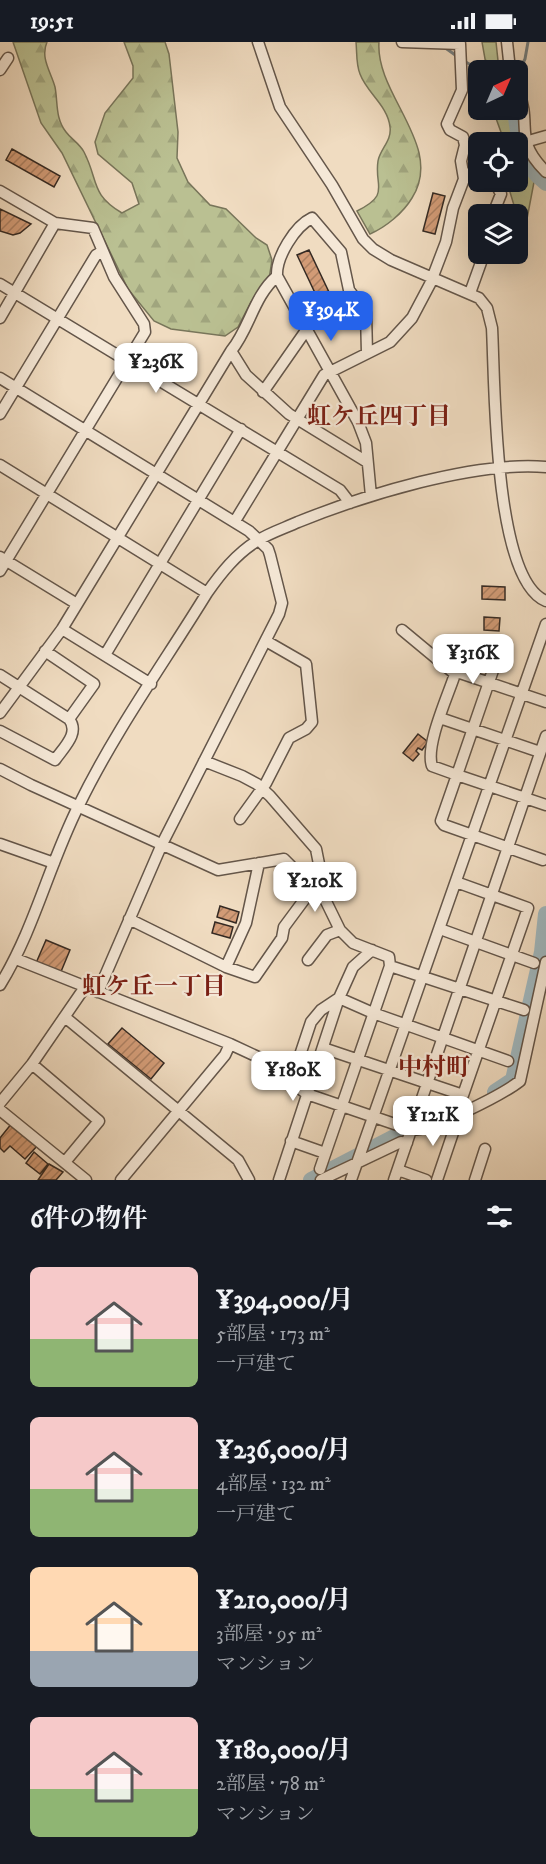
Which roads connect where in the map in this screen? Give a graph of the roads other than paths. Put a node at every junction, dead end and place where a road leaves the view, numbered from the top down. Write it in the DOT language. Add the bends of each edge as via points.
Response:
graph roads {
  1 [pos="258,42"];
  2 [pos="402,42"];
  3 [pos="507,42"];
  4 [pos="8,58"];
  5 [pos="509,60"];
  6 [pos="0,70"];
  7 [pos="546,136"];
  8 [pos="528,141"];
  9 [pos="528,150"];
  10 [pos="546,172"];
  11 [pos="464,173"];
  12 [pos="468,174"];
  13 [pos="0,191"];
  14 [pos="55,223"];
  15 [pos="101,252"];
  16 [pos="480,264"];
  17 [pos="277,276"];
  18 [pos="432,277"];
  19 [pos="0,284"];
  20 [pos="15,293"];
  21 [pos="470,293"];
  22 [pos="0,318"];
  23 [pos="58,318"];
  24 [pos="307,329"];
  25 [pos="231,351"];
  26 [pos="368,353"];
  27 [pos="128,360"];
  28 [pos="331,370"];
  29 [pos="0,378"];
  30 [pos="16,388"];
  31 [pos="263,392"];
  32 [pos="199,403"];
  33 [pos="0,414"];
  34 [pos="296,420"];
  35 [pos="241,429"];
  36 [pos="86,430"];
  37 [pos="278,451"];
  38 [pos="367,462"];
  39 [pos="0,465"];
  40 [pos="546,467"];
  41 [pos="499,468"];
  42 [pos="156,474"];
  43 [pos="47,494"];
  44 [pos="370,496"];
  45 [pos="199,499"];
  46 [pos="350,503"];
  47 [pos="235,521"];
  48 [pos="118,538"];
  49 [pos="258,540"];
  50 [pos="2,563"];
  51 [pos="161,564"];
  52 [pos="207,593"];
  53 [pos="546,601"];
  54 [pos="77,604"];
  55 [pos="546,624"];
  56 [pos="62,628"];
  57 [pos="402,630"];
  58 [pos="266,641"];
  59 [pos="500,650"];
  60 [pos="45,651"];
  61 [pos="105,655"];
  62 [pos="455,674"];
  63 [pos="0,675"];
  64 [pos="489,683"];
  65 [pos="151,684"];
  66 [pos="17,688"];
  67 [pos="521,693"];
  68 [pos="546,702"];
  69 [pos="0,713"];
  70 [pos="440,718"];
  71 [pos="69,719"];
  72 [pos="473,729"];
  73 [pos="0,730"];
  74 [pos="546,735"];
  75 [pos="505,740"];
  76 [pos="540,752"];
  77 [pos="204,760"];
  78 [pos="0,768"];
  79 [pos="457,775"];
  80 [pos="489,787"];
  81 [pos="262,788"];
  82 [pos="525,798"];
  83 [pos="546,805"];
  84 [pos="78,806"];
  85 [pos="240,819"];
  86 [pos="472,835"];
  87 [pos="0,844"];
  88 [pos="162,844"];
  89 [pos="507,846"];
  90 [pos="543,860"];
  91 [pos="54,863"];
  92 [pos="259,863"];
  93 [pos="456,882"];
  94 [pos="318,885"];
  95 [pos="301,889"];
  96 [pos="491,895"];
  97 [pos="129,919"];
  98 [pos="440,929"];
  99 [pos="340,930"];
  100 [pos="475,942"];
  101 [pos="372,950"];
  102 [pos="511,954"];
  103 [pos="16,959"];
  104 [pos="308,960"];
  105 [pos="546,962"];
  106 [pos="534,963"];
  107 [pos="390,966"];
  108 [pos="226,967"];
  109 [pos="423,977"];
  110 [pos="0,985"];
  111 [pos="85,987"];
  112 [pos="459,989"];
  113 [pos="98,992"];
  114 [pos="339,998"];
  115 [pos="496,1002"];
  116 [pos="524,1010"];
  117 [pos="373,1013"];
  118 [pos="66,1018"];
  119 [pos="406,1025"];
  120 [pos="442,1038"];
  121 [pos="230,1044"];
  122 [pos="322,1048"];
  123 [pos="478,1050"];
  124 [pos="357,1060"];
  125 [pos="508,1061"];
  126 [pos="32,1064"];
  127 [pos="390,1071"];
  128 [pos="426,1084"];
  129 [pos="294,1085"];
  130 [pos="307,1094"];
  131 [pos="0,1103"];
  132 [pos="341,1106"];
  133 [pos="0,1110"];
  134 [pos="180,1111"];
  135 [pos="455,1115"];
  136 [pos="375,1117"];
  137 [pos="412,1130"];
  138 [pos="291,1142"];
  139 [pos="407,1143"];
  140 [pos="485,1149"];
  141 [pos="325,1153"];
  142 [pos="64,1162"];
  143 [pos="357,1163"];
  144 [pos="320,1174"];
  145 [pos="396,1175"];
  146 [pos="86,1180"];
  147 [pos="122,1180"];
  148 [pos="249,1180"];
  149 [pos="279,1180"];
  150 [pos="351,1180"];
  151 [pos="426,1180"];
  152 [pos="437,1180"];
  153 [pos="475,1180"];
  1 -- 18 [label="street" via="280,107 363,239 391,260"];
  2 -- 11 [label="street" via="460,44 462,90 447,124 462,137"];
  3 -- 5 [label="street"];
  4 -- 6 [label="street"];
  7 -- 8 [label="street"];
  9 -- 10 [label="street"];
  11 -- 12 [label="street"];
  11 -- 18 [label="street" via="446,242"];
  13 -- 14 [label="street"];
  14 -- 15 [label="street" via="93,228"];
  14 -- 20 [label="street"];
  15 -- 23 [label="street"];
  15 -- 27 [label="street" via="144,324 143,339"];
  16 -- 21 [label="street"];
  17 -- 24 [label="street"];
  17 -- 25 [label="street" via="253,304 245,330"];
  17 -- 26 [label="street" via="282,254 303,222 312,218 340,252 349,290 366,313"];
  18 -- 21 [label="street"];
  18 -- 26 [label="street" via="399,336"];
  19 -- 20 [label="street"];
  20 -- 22 [label="street"];
  20 -- 23 [label="street"];
  21 -- 41 [label="street" via="487,308 492,328"];
  23 -- 27 [label="street"];
  23 -- 30 [label="street"];
  24 -- 28 [label="street"];
  24 -- 31 [label="street"];
  25 -- 31 [label="street"];
  25 -- 32 [label="street"];
  26 -- 28 [label="street"];
  27 -- 32 [label="street"];
  27 -- 36 [label="street"];
  28 -- 34 [label="street"];
  28 -- 38 [label="street" via="358,422 366,443"];
  29 -- 30 [label="street"];
  30 -- 33 [label="street"];
  30 -- 36 [label="street"];
  31 -- 34 [label="street"];
  32 -- 35 [label="street"];
  32 -- 42 [label="street"];
  34 -- 37 [label="street"];
  34 -- 38 [label="street"];
  35 -- 37 [label="street"];
  35 -- 45 [label="street"];
  36 -- 42 [label="street"];
  36 -- 43 [label="street"];
  37 -- 46 [label="street" via="340,490"];
  37 -- 47 [label="street"];
  38 -- 44 [label="street"];
  39 -- 43 [label="street"];
  40 -- 41 [label="street"];
  41 -- 44 [label="street"];
  41 -- 53 [label="street" via="500,493 519,571 526,585"];
  42 -- 45 [label="street"];
  42 -- 48 [label="street"];
  43 -- 48 [label="street"];
  43 -- 50 [label="street"];
  44 -- 46 [label="street"];
  45 -- 47 [label="street"];
  45 -- 51 [label="street"];
  46 -- 49 [label="street"];
  47 -- 49 [label="street"];
  48 -- 51 [label="street"];
  48 -- 54 [label="street"];
  49 -- 52 [label="street" via="223,571"];
  49 -- 58 [label="street" via="270,555 282,603"];
  50 -- 54 [label="street"];
  51 -- 52 [label="street"];
  51 -- 61 [label="street"];
  52 -- 65 [label="street"];
  54 -- 56 [label="street"];
  55 -- 67 [label="street"];
  56 -- 60 [label="street"];
  56 -- 61 [label="street"];
  57 -- 62 [label="street"];
  58 -- 77 [label="street"];
  58 -- 81 [label="street" via="306,664 312,722 289,738"];
  59 -- 64 [label="street"];
  60 -- 66 [label="street"];
  60 -- 71 [label="street" via="94,684"];
  61 -- 65 [label="street"];
  62 -- 64 [label="street"];
  62 -- 70 [label="street"];
  63 -- 66 [label="street"];
  64 -- 67 [label="street"];
  64 -- 72 [label="street"];
  65 -- 84 [label="street"];
  66 -- 69 [label="street"];
  66 -- 71 [label="street"];
  67 -- 68 [label="street"];
  67 -- 75 [label="street"];
  70 -- 72 [label="street"];
  70 -- 79 [label="street" via="430,760 432,766"];
  71 -- 73 [label="street" via="74,731 56,760"];
  72 -- 75 [label="street"];
  72 -- 79 [label="street"];
  74 -- 76 [label="street"];
  75 -- 76 [label="street"];
  75 -- 80 [label="street"];
  76 -- 82 [label="street"];
  77 -- 81 [label="street"];
  77 -- 88 [label="street"];
  78 -- 84 [label="street"];
  79 -- 80 [label="street"];
  79 -- 86 [label="street" via="441,821"];
  80 -- 82 [label="street"];
  80 -- 86 [label="street"];
  81 -- 85 [label="street"];
  81 -- 94 [label="street" via="316,849"];
  82 -- 83 [label="street"];
  82 -- 89 [label="street"];
  84 -- 88 [label="street"];
  84 -- 91 [label="street"];
  86 -- 89 [label="street"];
  86 -- 93 [label="street"];
  87 -- 91 [label="street"];
  88 -- 92 [label="street" via="218,870"];
  88 -- 97 [label="street"];
  89 -- 90 [label="street"];
  89 -- 96 [label="street"];
  91 -- 103 [label="street"];
  92 -- 95 [label="street" via="284,859"];
  92 -- 108 [label="street" via="246,923"];
  93 -- 96 [label="street"];
  93 -- 98 [label="street"];
  94 -- 95 [label="street"];
  94 -- 99 [label="street"];
  95 -- 108 [label="street" via="301,907 284,927 282,938 255,977"];
  96 -- 100 [label="street"];
  96 -- 102 [label="street" via="528,908"];
  97 -- 108 [label="street"];
  97 -- 113 [label="street"];
  98 -- 100 [label="street"];
  98 -- 109 [label="street"];
  99 -- 101 [label="street" via="353,943"];
  99 -- 104 [label="street" via="327,935"];
  100 -- 102 [label="street"];
  100 -- 112 [label="street"];
  101 -- 107 [label="street" via="389,957"];
  101 -- 114 [label="street" via="353,967"];
  102 -- 106 [label="street"];
  102 -- 115 [label="street"];
  103 -- 110 [label="street"];
  103 -- 111 [label="street"];
  105 -- 135 [label="street" via="520,1081"];
  107 -- 109 [label="street"];
  107 -- 117 [label="street"];
  109 -- 112 [label="street"];
  109 -- 119 [label="street"];
  111 -- 113 [label="street"];
  111 -- 118 [label="street"];
  112 -- 115 [label="street"];
  112 -- 120 [label="street"];
  113 -- 121 [label="street"];
  114 -- 117 [label="street"];
  114 -- 122 [label="street"];
  114 -- 129 [label="street" via="312,1022"];
  115 -- 116 [label="street"];
  115 -- 123 [label="street"];
  117 -- 119 [label="street"];
  117 -- 124 [label="street"];
  118 -- 126 [label="street"];
  118 -- 134 [label="street"];
  119 -- 120 [label="street"];
  119 -- 127 [label="street"];
  120 -- 123 [label="street"];
  120 -- 128 [label="street"];
  121 -- 129 [label="street" via="258,1057"];
  121 -- 134 [label="street"];
  122 -- 124 [label="street"];
  122 -- 130 [label="street"];
  123 -- 125 [label="street"];
  123 -- 128 [label="street" via="463,1095"];
  124 -- 127 [label="street"];
  124 -- 132 [label="street"];
  126 -- 131 [label="street"];
  126 -- 142 [label="street" via="99,1121"];
  127 -- 128 [label="street"];
  127 -- 136 [label="street"];
  128 -- 137 [label="street"];
  129 -- 130 [label="street"];
  130 -- 132 [label="street"];
  130 -- 138 [label="street"];
  132 -- 136 [label="street"];
  132 -- 141 [label="street"];
  133 -- 142 [label="street"];
  134 -- 147 [label="street"];
  134 -- 148 [label="street" via="238,1160"];
  135 -- 137 [label="street"];
  135 -- 152 [label="street" via="457,1121"];
  136 -- 137 [label="street"];
  136 -- 143 [label="street"];
  137 -- 139 [label="street"];
  138 -- 141 [label="street"];
  138 -- 149 [label="street"];
  139 -- 143 [label="street" via="401,1142"];
  139 -- 145 [label="street"];
  140 -- 153 [label="street"];
  141 -- 144 [label="street"];
  142 -- 146 [label="street"];
  143 -- 144 [label="street"];
  143 -- 150 [label="street"];
  145 -- 151 [label="street"];
}
